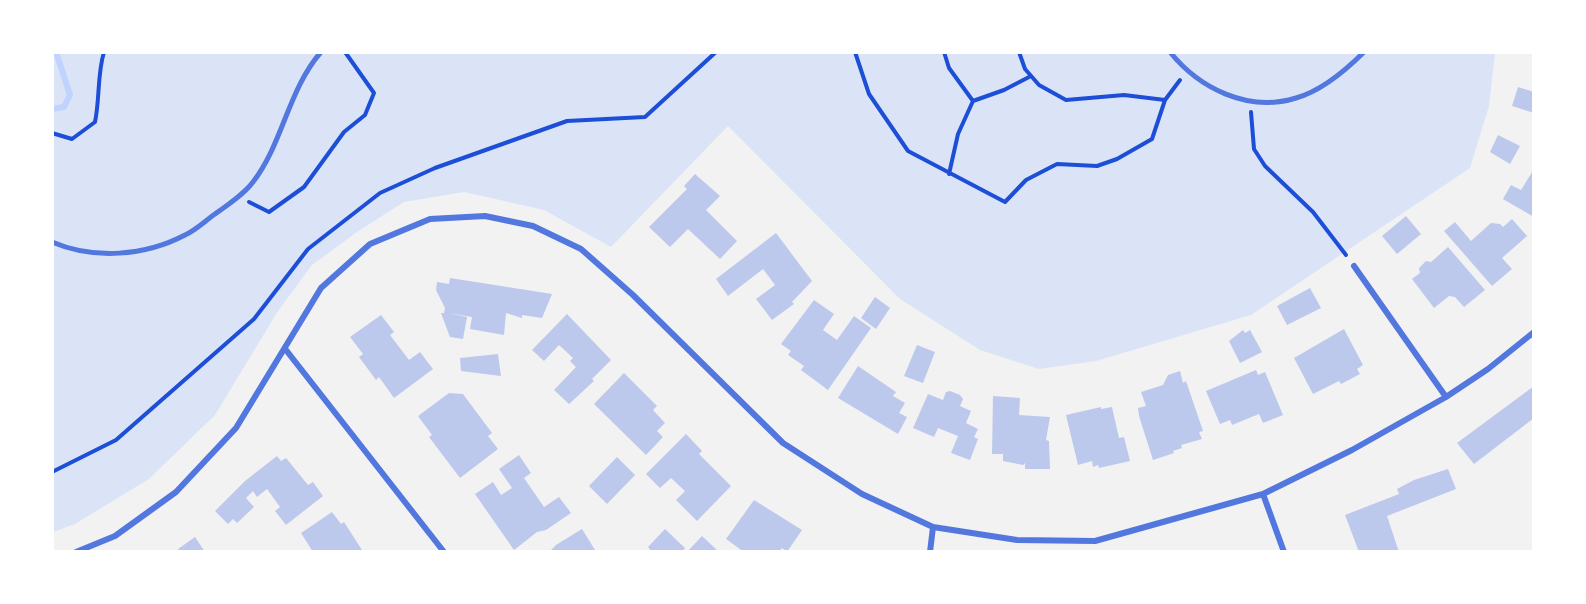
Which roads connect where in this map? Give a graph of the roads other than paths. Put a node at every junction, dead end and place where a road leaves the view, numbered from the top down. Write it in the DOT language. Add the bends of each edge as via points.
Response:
graph roads {
  1 [pos="321,52"];
  2 [pos="1170,52"];
  3 [pos="1364,52"];
  4 [pos="52,242"];
  5 [pos="1354,266"];
  6 [pos="1533,332"];
  7 [pos="286,350"];
  8 [pos="1446,397"];
  9 [pos="1263,494"];
  10 [pos="933,527"];
  11 [pos="76,552"];
  12 [pos="444,552"];
  13 [pos="930,552"];
  14 [pos="1284,552"];
  1 -- 4 [label="street" via="296,91 253,182 185,235 144,250 102,255"];
  2 -- 3 [label="street" via="1186,72 1219,93 1271,102 1297,98 1349,68"];
  5 -- 8 [label="street"];
  6 -- 8 [label="street"];
  7 -- 10 [label="street" via="321,288 370,244 430,219 485,216 533,226 581,249 633,294 783,443 862,494"];
  7 -- 11 [label="street" via="236,428 176,492 115,536"];
  7 -- 12 [label="street"];
  8 -- 9 [label="street"];
  9 -- 10 [label="street" via="1095,541 1017,540"];
  9 -- 14 [label="street"];
  10 -- 13 [label="street"];
}
